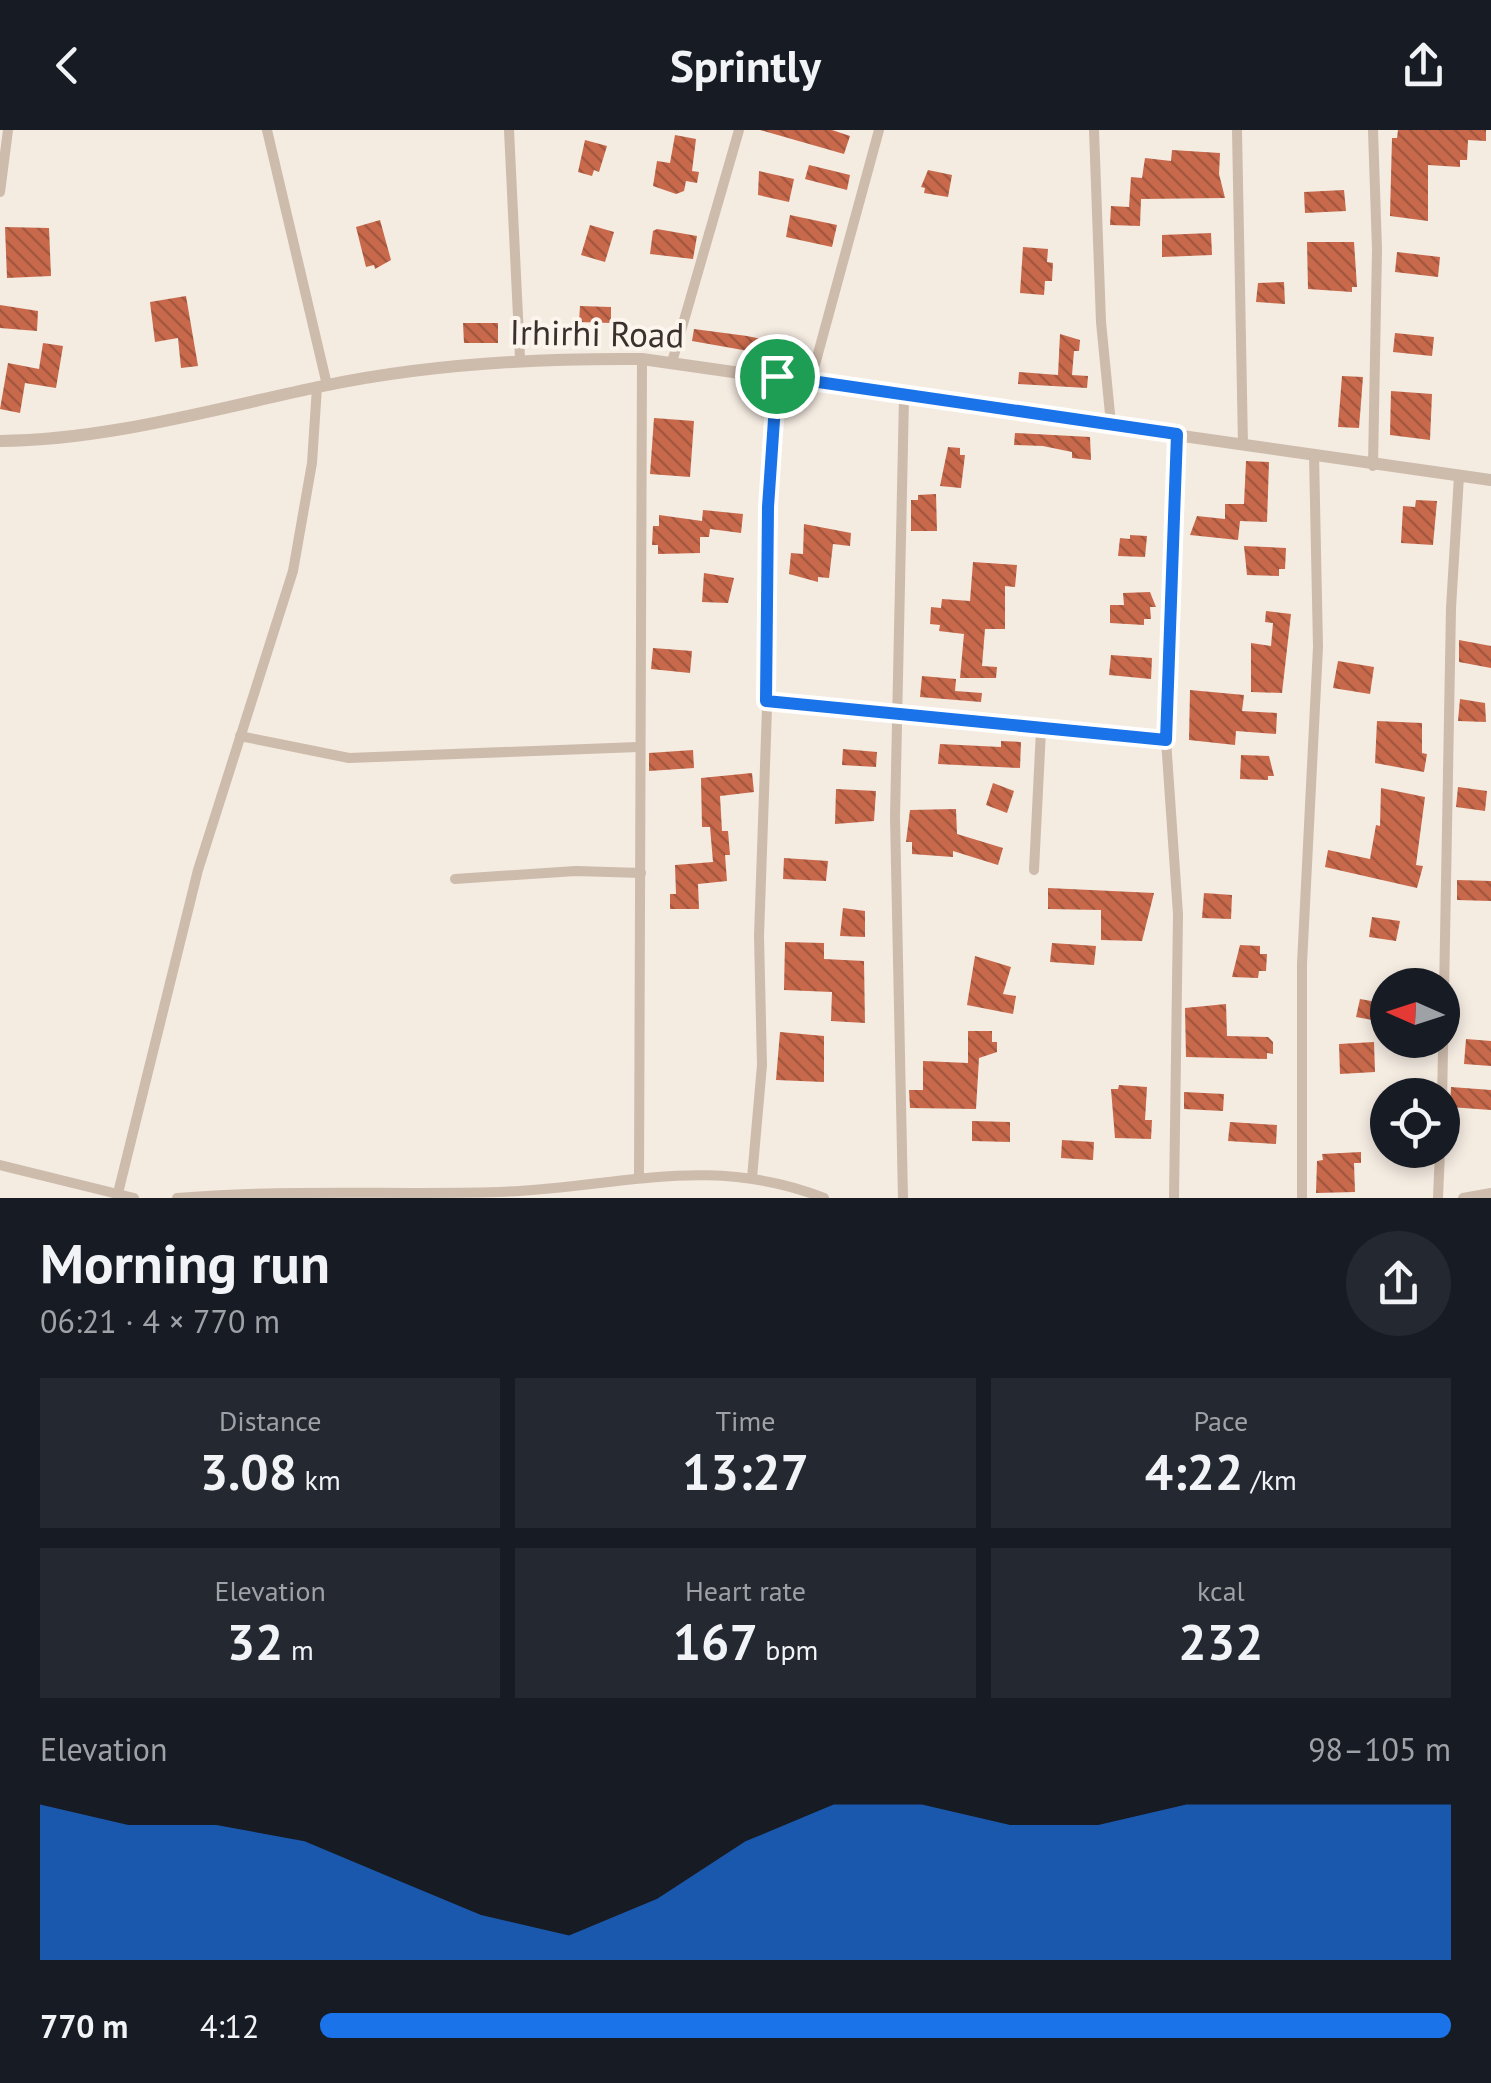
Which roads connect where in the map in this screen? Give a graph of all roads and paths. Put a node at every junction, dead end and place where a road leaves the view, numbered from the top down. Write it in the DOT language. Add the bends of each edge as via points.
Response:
graph roads {
  1 [pos="8,130"];
  2 [pos="267,130"];
  3 [pos="509,130"];
  4 [pos="740,130"];
  5 [pos="879,130"];
  6 [pos="1094,130"];
  7 [pos="1238,130"];
  8 [pos="1373,130"];
  9 [pos="0,192"];
  10 [pos="520,358"];
  11 [pos="642,359"];
  12 [pos="672,362"];
  13 [pos="777,376"];
  14 [pos="810,383"];
  15 [pos="322,386"];
  16 [pos="904,396"];
  17 [pos="1111,424"];
  18 [pos="1177,434"];
  19 [pos="0,441"];
  20 [pos="1243,444"];
  21 [pos="1314,454"];
  22 [pos="1373,466"];
  23 [pos="1459,476"];
  24 [pos="1491,480"];
  25 [pos="766,701"];
  26 [pos="897,716"];
  27 [pos="1041,730"];
  28 [pos="240,736"];
  29 [pos="1166,740"];
  30 [pos="638,747"];
  31 [pos="1034,870"];
  32 [pos="641,874"];
  33 [pos="455,880"];
  34 [pos="1442,1078"];
  35 [pos="0,1165"];
  36 [pos="1439,1168"];
  37 [pos="639,1176"];
  38 [pos="752,1178"];
  39 [pos="118,1193"];
  40 [pos="1491,1193"];
  41 [pos="134,1198"];
  42 [pos="178,1198"];
  43 [pos="824,1198"];
  44 [pos="904,1198"];
  45 [pos="1174,1198"];
  46 [pos="1302,1198"];
  47 [pos="1438,1198"];
  48 [pos="1463,1198"];
  1 -- 9 [label="street"];
  2 -- 15 [label="street"];
  3 -- 10 [label="street"];
  4 -- 12 [label="street"];
  5 -- 14 [label="street"];
  6 -- 17 [label="street"];
  7 -- 20 [label="street"];
  8 -- 22 [label="street"];
  10 -- 11 [label="street, Irhirhi Road"];
  10 -- 15 [label="street, Irhirhi Road"];
  11 -- 12 [label="street, Irhirhi Road"];
  11 -- 30 [label="street"];
  12 -- 13 [label="street, Irhirhi Road"];
  13 -- 14 [label="street, Irhirhi Road"];
  13 -- 25 [label="street"];
  14 -- 16 [label="street, Irhirhi Road"];
  15 -- 19 [label="street, Irhirhi Road" via="123,428"];
  15 -- 28 [label="street" via="293,571"];
  16 -- 17 [label="street, Irhirhi Road"];
  16 -- 26 [label="street"];
  17 -- 18 [label="street, Irhirhi Road"];
  18 -- 20 [label="street, Irhirhi Road"];
  18 -- 29 [label="street"];
  20 -- 21 [label="street, Irhirhi Road"];
  21 -- 22 [label="street, Irhirhi Road"];
  21 -- 46 [label="street" via="1318,647 1302,964"];
  22 -- 23 [label="street, Irhirhi Road"];
  23 -- 24 [label="street, Irhirhi Road"];
  23 -- 34 [label="street"];
  25 -- 26 [label="street"];
  25 -- 38 [label="street" via="762,1065"];
  26 -- 27 [label="street"];
  26 -- 44 [label="street"];
  27 -- 29 [label="street"];
  27 -- 31 [label="street"];
  28 -- 30 [label="street" via="348,758"];
  28 -- 39 [label="street" via="198,870"];
  29 -- 45 [label="street" via="1178,914"];
  30 -- 32 [label="street"];
  32 -- 33 [label="street" via="576,871"];
  32 -- 37 [label="street"];
  35 -- 39 [label="street"];
  36 -- 47 [label="street"];
  37 -- 38 [label="street" via="696,1172"];
  37 -- 42 [label="street" via="528,1191"];
  38 -- 43 [label="street"];
  39 -- 41 [label="street"];
  40 -- 48 [label="street"];
}
